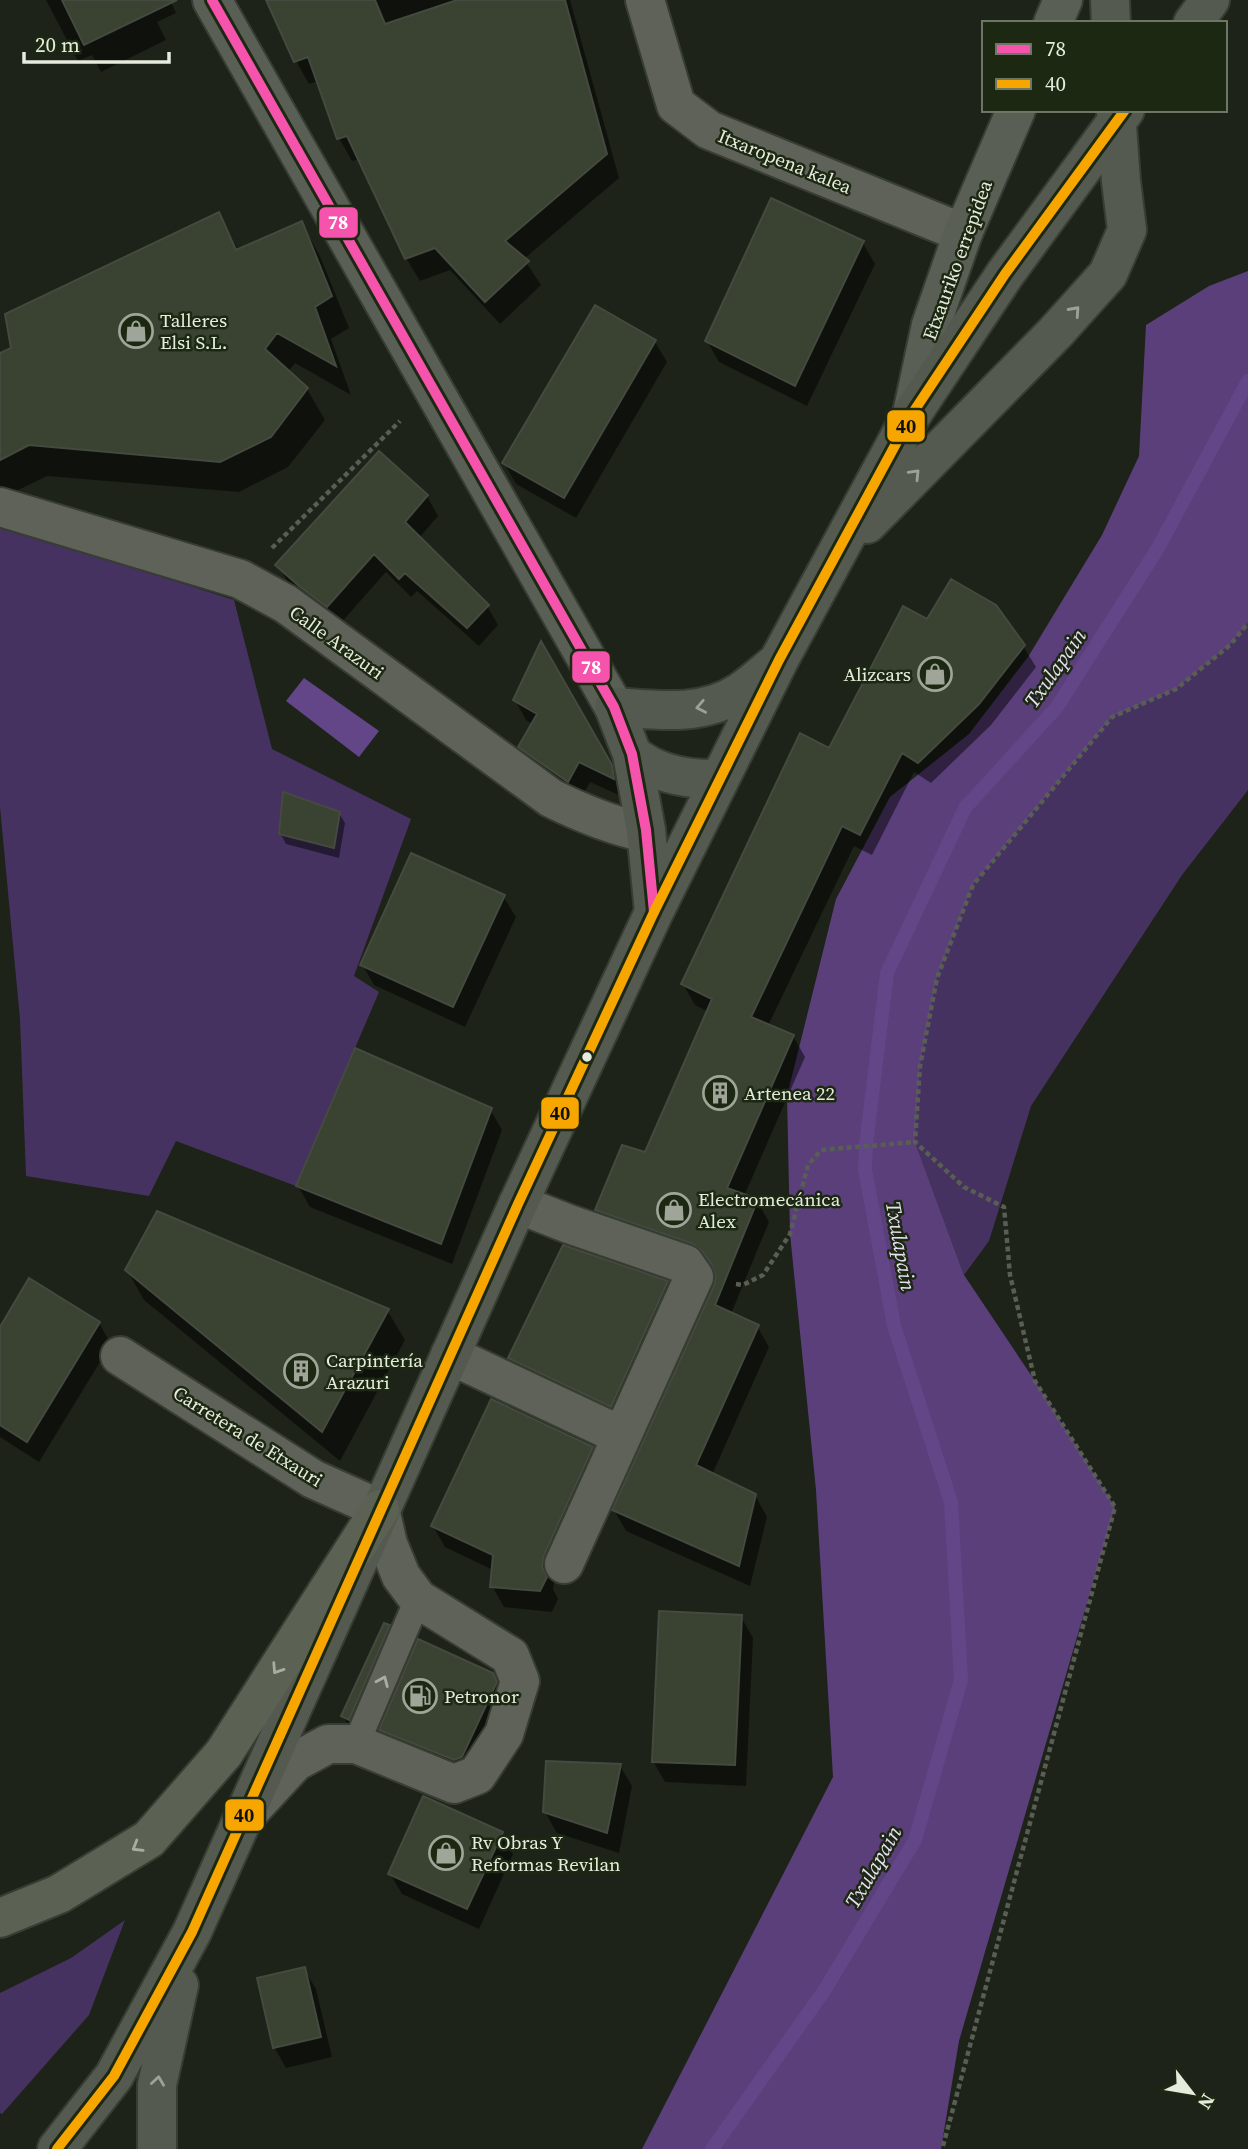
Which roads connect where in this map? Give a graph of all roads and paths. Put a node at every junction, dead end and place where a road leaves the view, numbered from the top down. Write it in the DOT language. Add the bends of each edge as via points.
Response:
graph roads {
  1 [pos="212,0"];
  2 [pos="645,0"];
  3 [pos="1063,0"];
  4 [pos="1110,0"];
  5 [pos="1210,0"];
  6 [pos="1054,21"];
  7 [pos="1111,21"];
  8 [pos="1194,21"];
  9 [pos="1015,112"];
  10 [pos="1114,113"];
  11 [pos="963,233"];
  12 [pos="433,388"];
  13 [pos="912,414"];
  14 [pos="0,507"];
  15 [pos="833,558"];
  16 [pos="240,579"];
  17 [pos="1248,623"];
  18 [pos="779,660"];
  19 [pos="614,707"];
  20 [pos="632,754"];
  21 [pos="720,779"];
  22 [pos="646,833"];
  23 [pos="654,912"];
  24 [pos="915,1142"];
  25 [pos="518,1203"];
  26 [pos="694,1277"];
  27 [pos="450,1355"];
  28 [pos="120,1356"];
  29 [pos="622,1436"];
  30 [pos="380,1509"];
  31 [pos="564,1564"];
  32 [pos="418,1599"];
  33 [pos="356,1744"];
  34 [pos="238,1825"];
  35 [pos="0,1918"];
  36 [pos="192,1932"];
  37 [pos="943,2146"];
  38 [pos="57,2149"];
  39 [pos="157,2149"];
  1 -- 12 [label="street"];
  2 -- 11 [label="street, Itxaropena kalea" via="676,105 709,130"];
  3 -- 6 [label="street"];
  4 -- 7 [label="main road"];
  5 -- 8 [label="main road"];
  9 -- 11 [label="street, Etxauriko errepidea"];
  10 -- 13 [label="main road"];
  15 -- 10 [label="main road, one-way" via="1108,274 1128,230"];
  11 -- 13 [label="street, Etxauriko errepidea" via="931,325"];
  12 -- 16 [label="path"];
  12 -- 19 [label="street"];
  13 -- 15 [label="main road"];
  14 -- 16 [label="street, Calle Arazuri"];
  15 -- 18 [label="main road"];
  16 -- 22 [label="street, Calle Arazuri" via="286,604 551,798"];
  17 -- 24 [label="path" via="1230,645 1176,689 1112,717 973,886 937,978 920,1066"];
  18 -- 19 [label="main road, one-way" via="739,693 703,709"];
  18 -- 21 [label="main road"];
  19 -- 20 [label="main road"];
  20 -- 21 [label="main road" via="646,766 681,777"];
  20 -- 22 [label="main road"];
  21 -- 23 [label="main road"];
  22 -- 23 [label="main road"];
  23 -- 25 [label="main road"];
  24 -- 26 [label="path" via="821,1150 808,1165 790,1234 763,1275 743,1285"];
  24 -- 37 [label="path" via="964,1187 1004,1207 1010,1275 1035,1381 1115,1507"];
  25 -- 26 [label="street" via="685,1264"];
  25 -- 27 [label="main road"];
  26 -- 29 [label="street"];
  27 -- 29 [label="street"];
  27 -- 30 [label="main road"];
  28 -- 30 [label="street, Carretera de Etxauri" via="303,1473"];
  29 -- 31 [label="street"];
  30 -- 32 [label="street" via="401,1576"];
  30 -- 34 [label="main road"];
  30 -- 35 [label="highway, one-way" via="224,1753 149,1839 59,1894"];
  33 -- 32 [label="lane, one-way"];
  32 -- 33 [label="street" via="510,1656 520,1681 504,1734 477,1775 454,1784"];
  33 -- 34 [label="street" via="328,1744 295,1762"];
  34 -- 36 [label="main road"];
  36 -- 38 [label="main road" via="114,2076"];
  39 -- 36 [label="main road, one-way" via="157,2085"];
}
